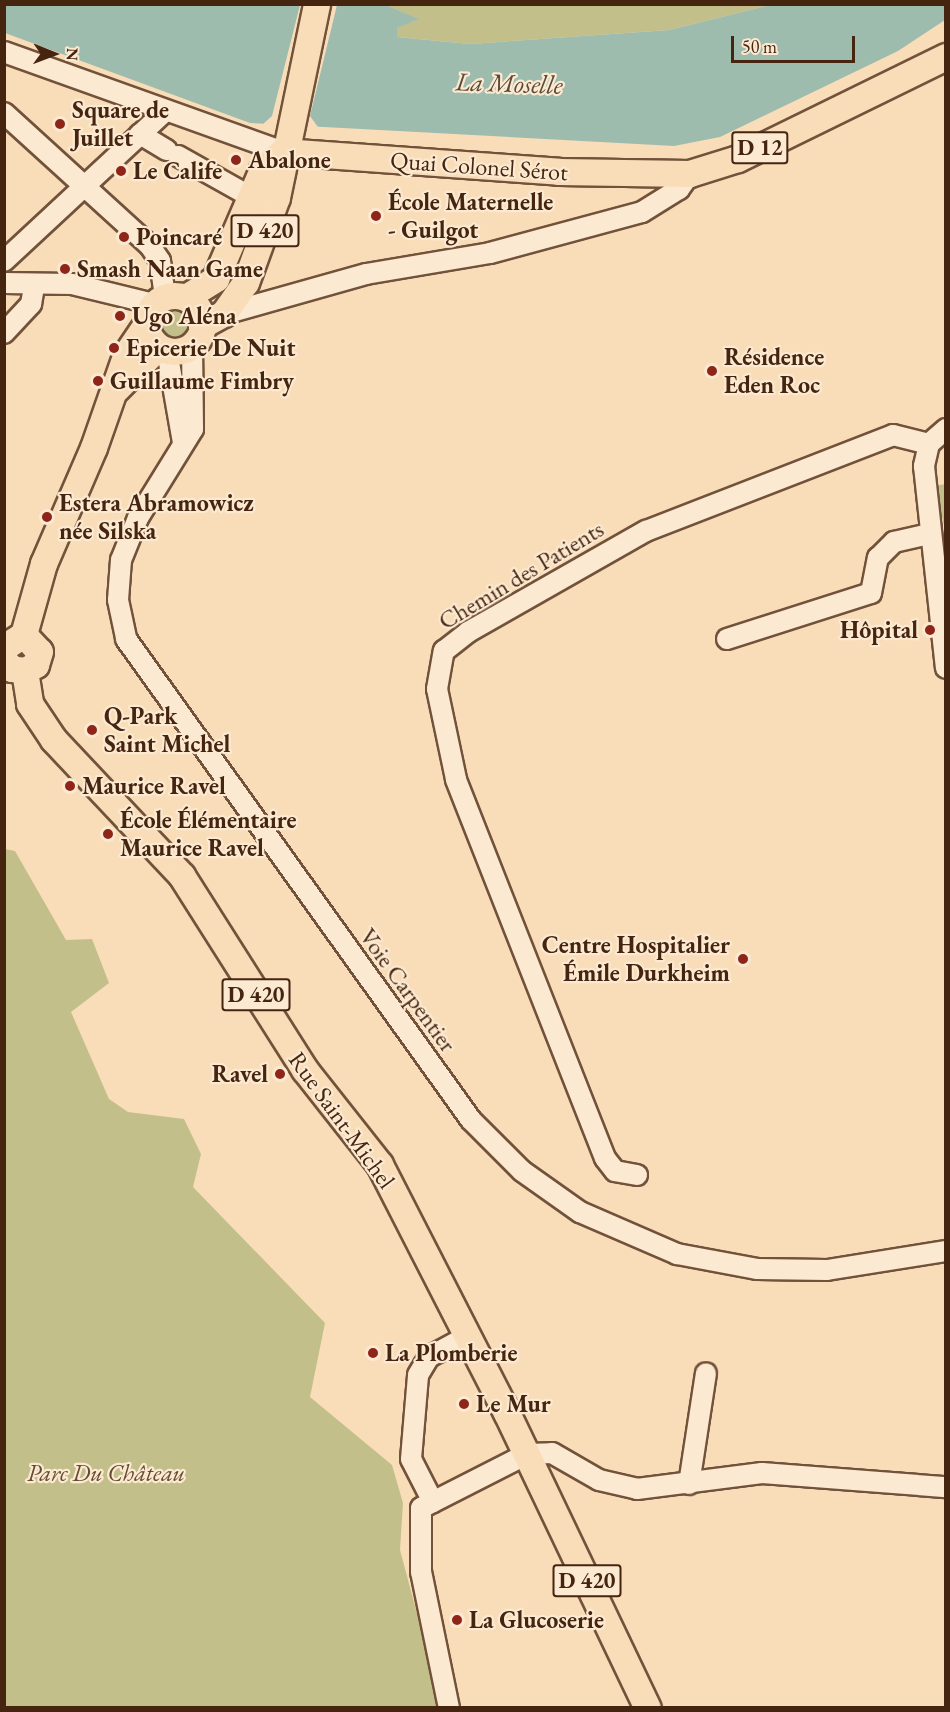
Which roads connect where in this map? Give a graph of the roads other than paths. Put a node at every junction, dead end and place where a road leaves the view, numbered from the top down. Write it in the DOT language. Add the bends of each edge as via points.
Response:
graph roads {
  1 [pos="317,4"];
  2 [pos="4,52"];
  3 [pos="945,57"];
  4 [pos="4,113"];
  5 [pos="163,113"];
  6 [pos="140,134"];
  7 [pos="283,153"];
  8 [pos="690,174"];
  9 [pos="84,186"];
  10 [pos="251,197"];
  11 [pos="4,261"];
  12 [pos="4,284"];
  13 [pos="34,287"];
  14 [pos="158,305"];
  15 [pos="206,328"];
  16 [pos="4,333"];
  17 [pos="163,349"];
  18 [pos="117,389"];
  19 [pos="945,429"];
  20 [pos="183,443"];
  21 [pos="928,444"];
  22 [pos="929,534"];
  23 [pos="728,639"];
  24 [pos="9,644"];
  25 [pos="15,666"];
  26 [pos="945,668"];
  27 [pos="637,1176"];
  28 [pos="945,1251"];
  29 [pos="468,1336"];
  30 [pos="706,1373"];
  31 [pos="527,1454"];
  32 [pos="688,1484"];
  33 [pos="945,1487"];
  34 [pos="433,1502"];
  35 [pos="449,1707"];
  36 [pos="648,1707"];
  1 -- 7 [label="main road"];
  2 -- 5 [label="street, Quai Colonel Sérot / D 12"];
  3 -- 8 [label="main road, Quai Colonel Sérot / D 12" via="738,159"];
  4 -- 9 [label="street"];
  5 -- 6 [label="street"];
  5 -- 7 [label="street, Quai Colonel Sérot / D 12"];
  6 -- 9 [label="street"];
  6 -- 10 [label="street"];
  7 -- 8 [label="main road, Quai Colonel Sérot / D 12" via="559,172"];
  7 -- 10 [label="main road, D 420" via="263,170"];
  7 -- 15 [label="main road, D 420" via="284,179 246,283"];
  8 -- 15 [label="street" via="679,189 642,212 490,254 366,274"];
  9 -- 11 [label="street"];
  9 -- 14 [label="street" via="160,261"];
  10 -- 14 [label="main road, D 420" via="216,279"];
  12 -- 13 [label="street"];
  13 -- 14 [label="street" via="72,284"];
  13 -- 16 [label="street" via="31,304"];
  14 -- 15 [label="main road" via="199,309"];
  14 -- 17 [label="main road"];
  14 -- 18 [label="main road, D 420" via="127,354"];
  15 -- 17 [label="main road"];
  15 -- 20 [label="street, Voie Carpentier" via="197,414"];
  17 -- 18 [label="main road, D 420"];
  17 -- 20 [label="street"];
  18 -- 24 [label="main road, D 420"];
  19 -- 21 [label="street"];
  20 -- 28 [label="street, Voie Carpentier" via="128,539 118,579 121,624 138,662 471,1120 522,1172 580,1212 667,1251 757,1269 827,1270"];
  21 -- 22 [label="street" via="924,466"];
  21 -- 27 [label="street, Chemin des Patients" via="893,435 646,531 468,632 440,661 437,688 456,779 605,1158 615,1171"];
  22 -- 23 [label="street" via="894,542 878,558 871,593"];
  22 -- 26 [label="street"];
  24 -- 25 [label="main road" via="40,652 36,665"];
  25 -- 29 [label="main road, Rue Saint-Michel / D 420" via="30,704 43,724 89,781 182,876 305,1070 380,1165"];
  29 -- 31 [label="main road, Rue Saint-Michel / D 420"];
  29 -- 34 [label="street" via="429,1357 418,1375 411,1459"];
  30 -- 32 [label="street"];
  31 -- 32 [label="street" via="552,1453 599,1480 637,1489"];
  31 -- 34 [label="street"];
  31 -- 36 [label="main road, Rue Saint-Michel / D 420"];
  32 -- 33 [label="street" via="762,1473"];
  34 -- 35 [label="street" via="421,1509 421,1572"];
}
